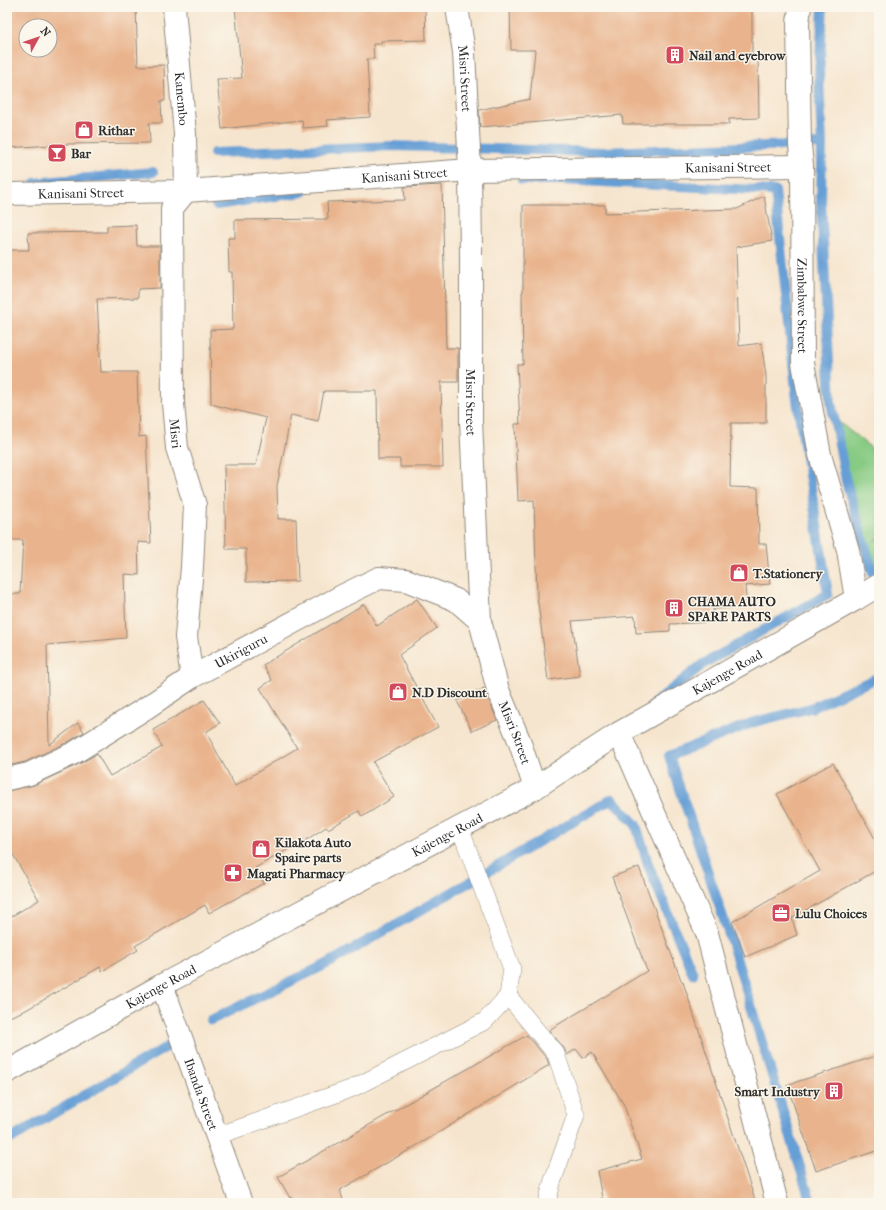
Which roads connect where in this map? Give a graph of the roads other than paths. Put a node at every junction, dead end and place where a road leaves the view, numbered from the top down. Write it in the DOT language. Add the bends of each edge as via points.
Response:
graph roads {
  1 [pos="174,7"];
  2 [pos="457,7"];
  3 [pos="800,7"];
  4 [pos="802,166"];
  5 [pos="470,170"];
  6 [pos="186,191"];
  7 [pos="7,194"];
  8 [pos="879,585"];
  9 [pos="856,599"];
  10 [pos="480,621"];
  11 [pos="192,677"];
  12 [pos="619,733"];
  13 [pos="7,779"];
  14 [pos="535,788"];
  15 [pos="460,828"];
  16 [pos="162,984"];
  17 [pos="508,996"];
  18 [pos="7,1072"];
  19 [pos="217,1136"];
  20 [pos="241,1203"];
  21 [pos="547,1203"];
  22 [pos="777,1203"];
  1 -- 6 [label="street, Kanembo" via="185,134"];
  2 -- 5 [label="street, Misri Street" via="464,52"];
  3 -- 4 [label="street, Zimbabwe Street" via="798,23"];
  4 -- 5 [label="street, Kanisani Street"];
  4 -- 9 [label="street, Zimbabwe Street" via="803,362 820,455 848,550"];
  5 -- 6 [label="street, Kanisani Street"];
  5 -- 10 [label="street, Misri Street" via="471,421"];
  6 -- 7 [label="street, Kanisani Street"];
  6 -- 11 [label="street, Misri" via="172,208 172,403 177,448 195,504 186,637"];
  8 -- 9 [label="street, Kajenge Road"];
  9 -- 12 [label="street, Kajenge Road"];
  10 -- 11 [label="street, Ukiriguru" via="456,600 406,580 379,578"];
  10 -- 14 [label="street, Misri Street" via="498,690"];
  11 -- 13 [label="street, Ukiriguru" via="74,753 29,774"];
  12 -- 14 [label="street, Kajenge Road"];
  12 -- 22 [label="street" via="707,933"];
  14 -- 15 [label="street, Kajenge Road"];
  15 -- 16 [label="street, Kajenge Road"];
  15 -- 17 [label="lane" via="512,968"];
  16 -- 18 [label="street, Kajenge Road"];
  16 -- 19 [label="street, Ibanda Street"];
  17 -- 19 [label="lane" via="485,1021 353,1088"];
  17 -- 21 [label="lane" via="556,1054 576,1115"];
  19 -- 20 [label="street, Ibanda Street"];
}
